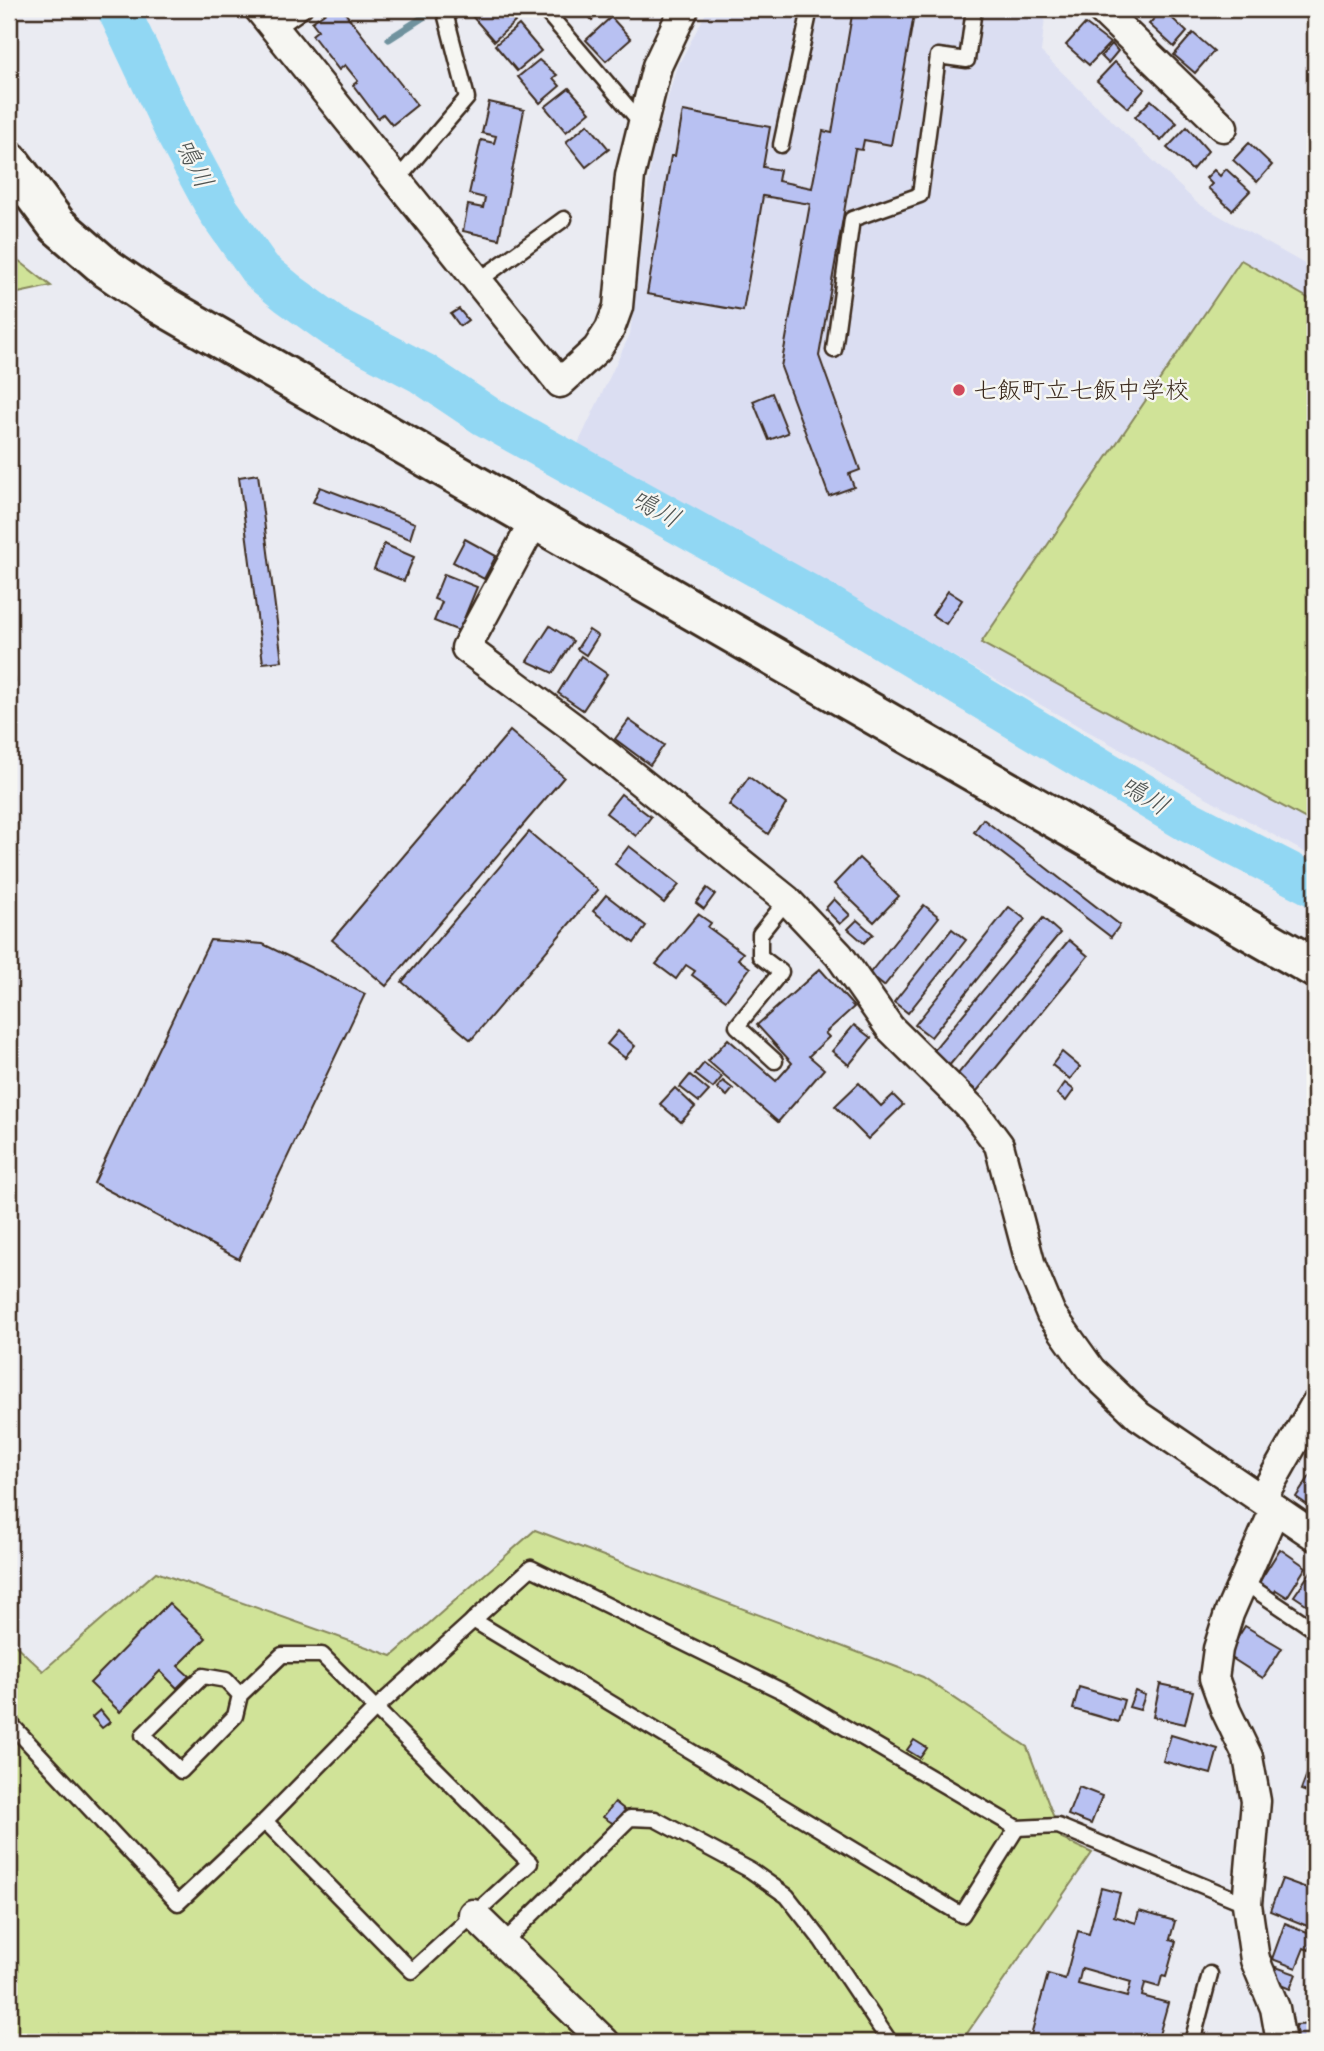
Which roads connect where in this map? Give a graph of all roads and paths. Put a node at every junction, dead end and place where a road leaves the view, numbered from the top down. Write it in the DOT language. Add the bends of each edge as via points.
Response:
graph roads {
  1 [pos="304,9"];
  2 [pos="443,9"];
  3 [pos="544,9"];
  4 [pos="684,9"];
  5 [pos="810,9"];
  6 [pos="974,9"];
  7 [pos="1101,9"];
  8 [pos="266,19"];
  9 [pos="642,124"];
  10 [pos="1223,127"];
  11 [pos="781,145"];
  12 [pos="9,160"];
  13 [pos="397,180"];
  14 [pos="565,219"];
  15 [pos="478,281"];
  16 [pos="834,350"];
  17 [pos="535,520"];
  18 [pos="787,900"];
  19 [pos="1315,968"];
  20 [pos="775,1061"];
  21 [pos="1315,1405"];
  22 [pos="1268,1504"];
  23 [pos="1315,1536"];
  24 [pos="1242,1581"];
  25 [pos="473,1620"];
  26 [pos="1315,1630"];
  27 [pos="240,1695"];
  28 [pos="374,1710"];
  29 [pos="9,1723"];
  30 [pos="265,1821"];
  31 [pos="1017,1828"];
  32 [pos="1247,1905"];
  33 [pos="473,1914"];
  34 [pos="503,1943"];
  35 [pos="1210,1973"];
  36 [pos="606,2042"];
  37 [pos="890,2042"];
  38 [pos="1192,2042"];
  39 [pos="1281,2042"];
  1 -- 8 [label="lane"];
  2 -- 13 [label="lane" via="467,98"];
  3 -- 9 [label="lane"];
  4 -- 9 [label="street" via="657,66"];
  5 -- 11 [label="lane"];
  6 -- 16 [label="lane" via="967,60 938,56 920,195 852,219"];
  7 -- 10 [label="street"];
  8 -- 13 [label="street"];
  9 -- 15 [label="street" via="630,176 618,307 597,349 560,383"];
  12 -- 17 [label="street" via="57,225 153,300"];
  13 -- 15 [label="street"];
  14 -- 15 [label="lane"];
  17 -- 18 [label="street" via="466,648 575,729"];
  17 -- 19 [label="street"];
  18 -- 20 [label="lane" via="760,934 760,957 781,972 737,1026"];
  18 -- 22 [label="street" via="839,955 890,1028 973,1110 999,1145 1031,1266 1051,1314 1091,1370 1139,1416"];
  21 -- 22 [label="street"];
  22 -- 23 [label="street"];
  22 -- 24 [label="street"];
  24 -- 26 [label="lane"];
  24 -- 32 [label="street" via="1218,1649 1214,1678 1248,1757 1256,1801"];
  25 -- 28 [label="lane"];
  25 -- 31 [label="lane" via="531,1568 788,1694"];
  25 -- 31 [label="lane" via="962,1915"];
  27 -- 27 [label="lane" via="226,1680 203,1676 143,1735 181,1771 235,1716"];
  27 -- 28 [label="lane" via="282,1655 322,1655"];
  28 -- 30 [label="lane"];
  28 -- 33 [label="lane" via="530,1863"];
  29 -- 30 [label="lane" via="178,1903"];
  30 -- 33 [label="lane" via="412,1970"];
  31 -- 32 [label="lane" via="1058,1826"];
  32 -- 39 [label="street" via="1255,1960 1275,2008"];
  33 -- 34 [label="street"];
  34 -- 36 [label="street"];
  34 -- 37 [label="lane" via="630,1818 654,1819 750,1870 787,1896"];
  35 -- 38 [label="lane"];
}
